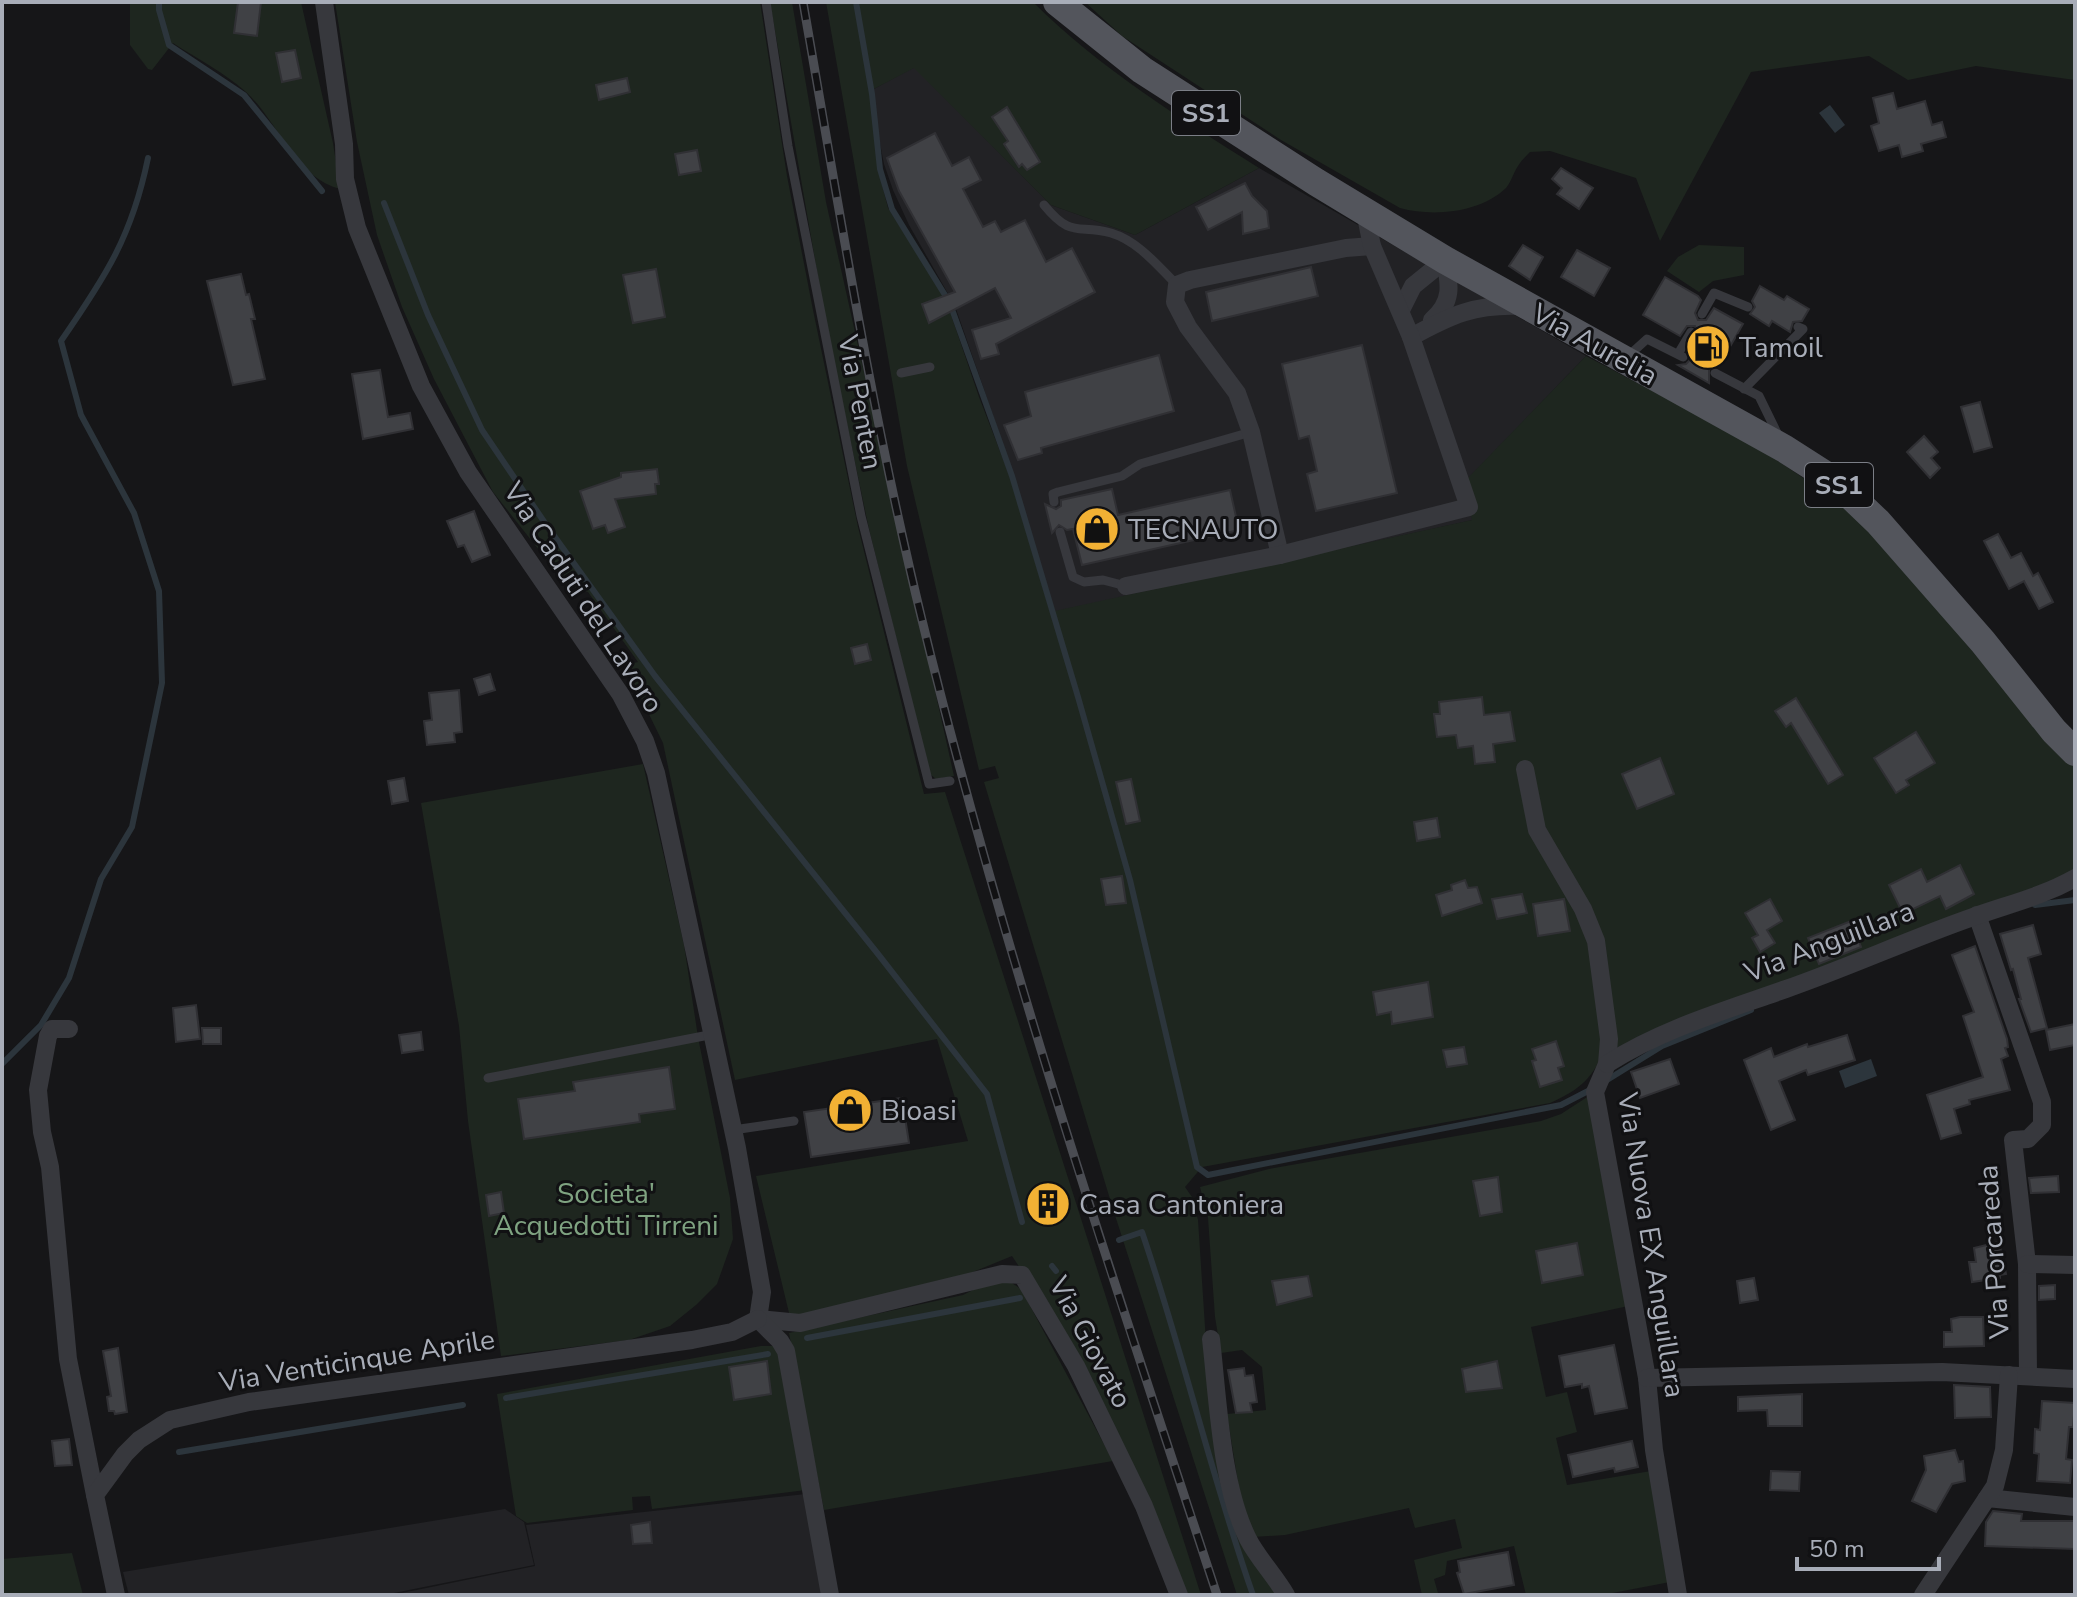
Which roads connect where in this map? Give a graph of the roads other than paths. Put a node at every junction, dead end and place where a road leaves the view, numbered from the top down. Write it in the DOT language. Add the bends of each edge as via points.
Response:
graph roads {
  1 [pos="324,2"];
  2 [pos="766,2"];
  3 [pos="1057,2"];
  4 [pos="1044,205"];
  5 [pos="1365,212"];
  6 [pos="1372,246"];
  7 [pos="1445,260"];
  8 [pos="1177,285"];
  9 [pos="1530,307"];
  10 [pos="1748,307"];
  11 [pos="1401,310"];
  12 [pos="1702,314"];
  13 [pos="1798,327"];
  14 [pos="1691,332"];
  15 [pos="1411,337"];
  16 [pos="1624,360"];
  17 [pos="930,367"];
  18 [pos="901,373"];
  19 [pos="1715,373"];
  20 [pos="1744,389"];
  21 [pos="1251,432"];
  22 [pos="1785,449"];
  23 [pos="1054,502"];
  24 [pos="1060,532"];
  25 [pos="1280,555"];
  26 [pos="1126,586"];
  27 [pos="2075,752"];
  28 [pos="1525,769"];
  29 [pos="950,781"];
  30 [pos="2075,878"];
  31 [pos="1980,923"];
  32 [pos="69,1029"];
  33 [pos="714,1034"];
  34 [pos="1607,1064"];
  35 [pos="488,1078"];
  36 [pos="794,1121"];
  37 [pos="733,1130"];
  38 [pos="2027,1264"];
  39 [pos="2075,1265"];
  40 [pos="758,1319"];
  41 [pos="1211,1339"];
  42 [pos="2009,1375"];
  43 [pos="2028,1375"];
  44 [pos="1647,1378"];
  45 [pos="2075,1379"];
  46 [pos="95,1495"];
  47 [pos="1987,1498"];
  48 [pos="2075,1507"];
  49 [pos="116,1595"];
  50 [pos="830,1595"];
  51 [pos="1179,1595"];
  52 [pos="1286,1595"];
  53 [pos="1678,1595"];
  54 [pos="1923,1595"];
  1 -- 33 [label="street, Via Caduti del Lavoro" via="345,179 357,228 421,386 468,472 621,695 645,741"];
  2 -- 29 [label="lane, Via Penten" via="788,146 861,516 929,784"];
  3 -- 5 [label="main road, Via Aurelia / SS1" via="1142,70"];
  4 -- 8 [label="lane" via="1072,230 1111,233 1130,242"];
  5 -- 6 [label="street"];
  5 -- 7 [label="main road, Via Aurelia / SS1"];
  6 -- 8 [label="street"];
  6 -- 11 [label="street"];
  7 -- 9 [label="main road, Via Aurelia / SS1"];
  7 -- 11 [label="street" via="1413,286"];
  7 -- 15 [label="street" via="1448,301"];
  8 -- 21 [label="street" via="1175,302 1237,393"];
  9 -- 15 [label="street" via="1467,309"];
  9 -- 16 [label="main road, Via Aurelia / SS1"];
  10 -- 12 [label="lane" via="1714,293"];
  11 -- 15 [label="street"];
  13 -- 20 [label="lane" via="1803,329"];
  14 -- 16 [label="lane" via="1680,356 1647,339"];
  15 -- 25 [label="street" via="1469,507"];
  16 -- 22 [label="main road, Via Aurelia / SS1"];
  17 -- 18 [label="lane"];
  19 -- 20 [label="lane"];
  20 -- 22 [label="lane" via="1759,396"];
  21 -- 23 [label="lane" via="1058,492"];
  21 -- 25 [label="street"];
  22 -- 27 [label="main road, Via Aurelia / SS1" via="1835,481 1878,522"];
  24 -- 26 [label="lane" via="1073,577"];
  25 -- 26 [label="street"];
  28 -- 34 [label="street, Via Nuova EX Anguillara" via="1537,830 1596,941 1609,1039"];
  30 -- 31 [label="street, Via Anguillara"];
  31 -- 34 [label="street, Via Anguillara" via="1667,1031"];
  31 -- 38 [label="street, Via Porcareda" via="2042,1102 2042,1125 2028,1139 2013,1140"];
  32 -- 46 [label="street" via="52,1029 48,1036 38,1090 68,1359"];
  33 -- 35 [label="lane"];
  33 -- 37 [label="street, Via Caduti del Lavoro"];
  34 -- 44 [label="street, Via Nuova EX Anguillara" via="1595,1092"];
  36 -- 37 [label="lane"];
  37 -- 40 [label="street, Via Caduti del Lavoro" via="762,1292"];
  38 -- 39 [label="street"];
  38 -- 43 [label="street, Via Porcareda"];
  40 -- 46 [label="street, Via Venticinque Aprile" via="732,1332 692,1340 249,1402 170,1420 125,1454"];
  40 -- 50 [label="street" via="786,1351"];
  40 -- 51 [label="street, Via Giovato" via="800,1323 1002,1274 1022,1275 1076,1366 1144,1506"];
  41 -- 52 [label="street" via="1234,1499 1249,1540"];
  42 -- 43 [label="street"];
  42 -- 44 [label="street"];
  42 -- 47 [label="street, Via Porcareda" via="2004,1450"];
  43 -- 45 [label="street"];
  44 -- 53 [label="street, Via Nuova EX Anguillara"];
  46 -- 49 [label="street"];
  47 -- 48 [label="street"];
  47 -- 54 [label="street, Via Porcareda"];
}
